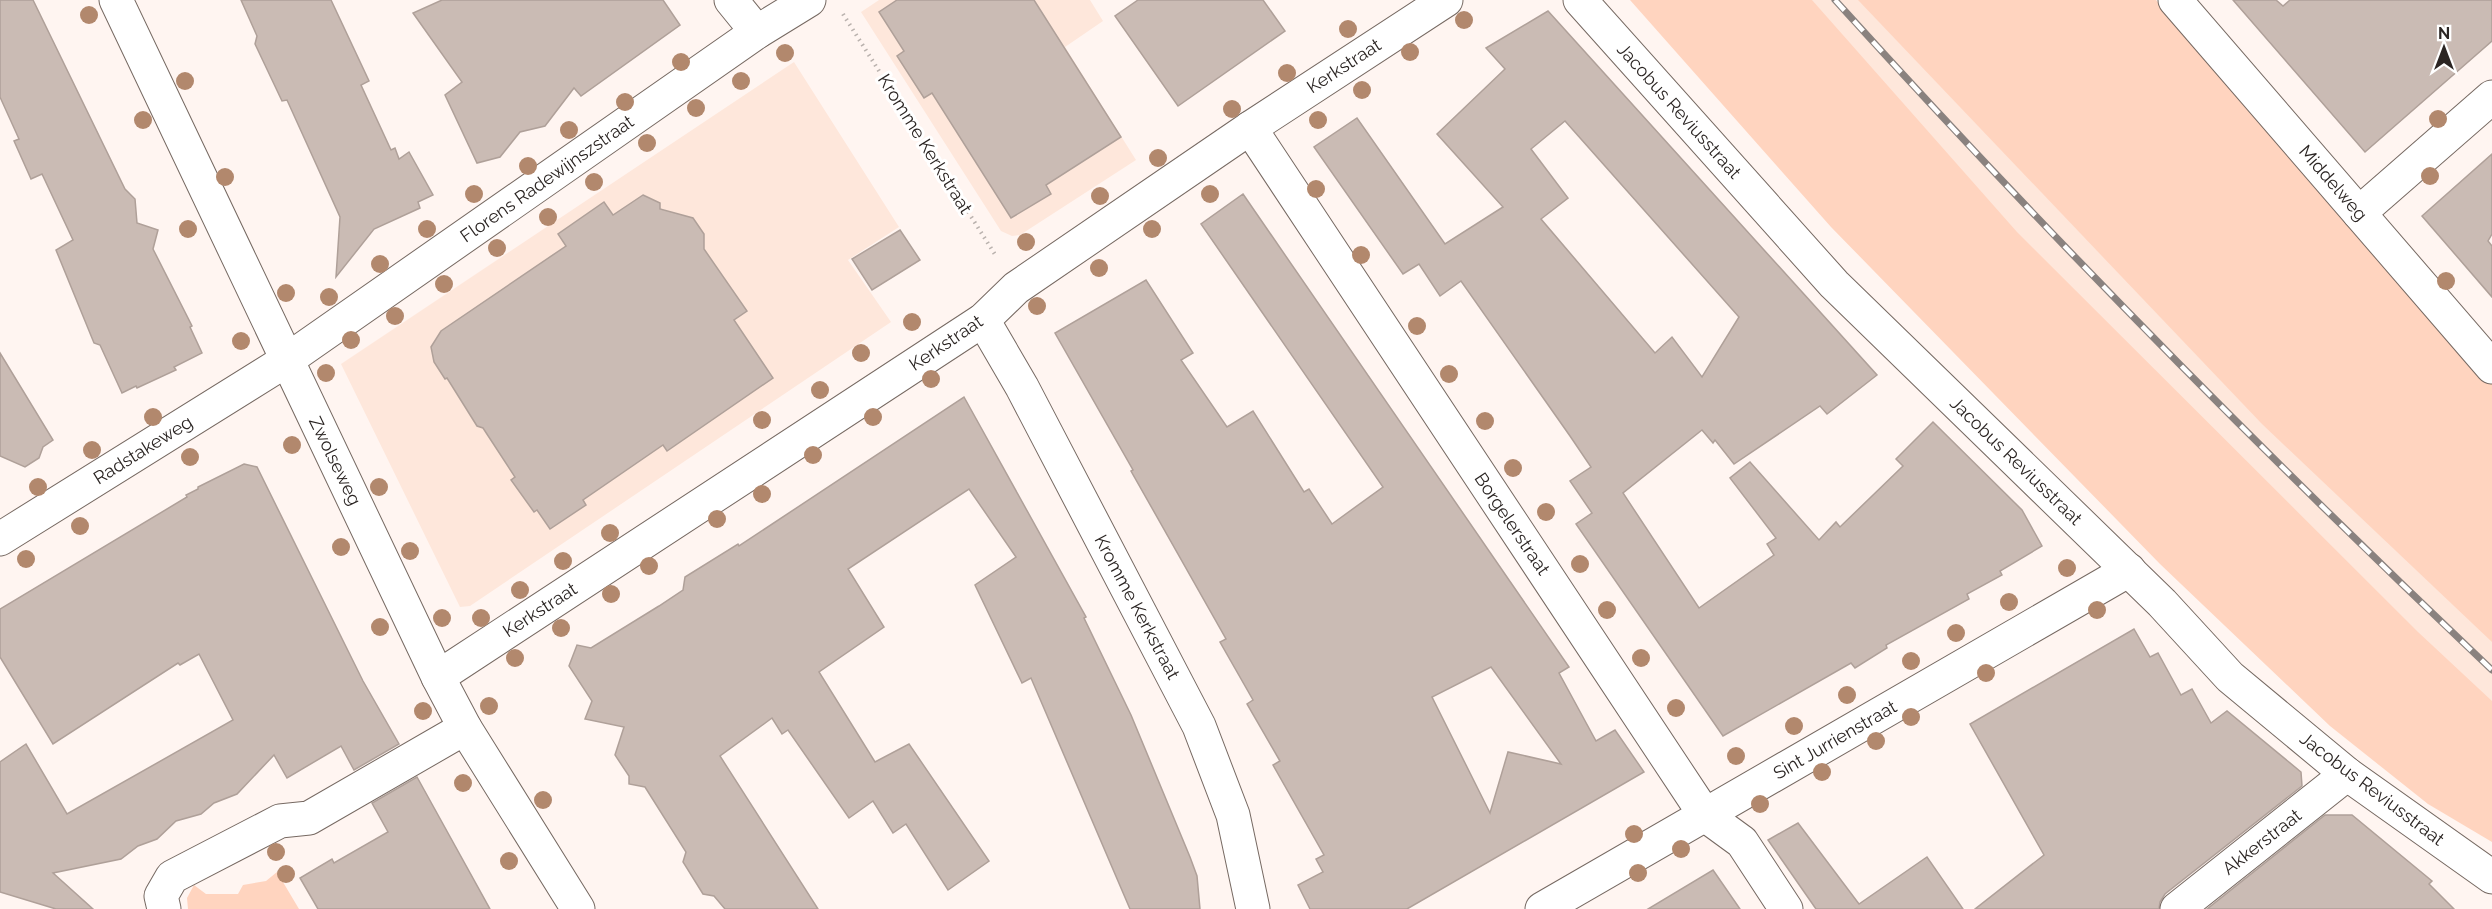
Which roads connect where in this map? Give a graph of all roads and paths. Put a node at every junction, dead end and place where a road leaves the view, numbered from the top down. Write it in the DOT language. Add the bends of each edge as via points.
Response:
graph roads {
  1 [pos="116,0"];
  2 [pos="731,0"];
  3 [pos="809,0"];
  4 [pos="1446,0"];
  5 [pos="1580,0"];
  6 [pos="2175,0"];
  7 [pos="841,10"];
  8 [pos="757,32"];
  9 [pos="2492,97"];
  10 [pos="1250,128"];
  11 [pos="2359,213"];
  12 [pos="1016,288"];
  13 [pos="983,320"];
  14 [pos="287,360"];
  15 [pos="2492,367"];
  16 [pos="0,539"];
  17 [pos="2129,570"];
  18 [pos="438,677"];
  19 [pos="465,728"];
  20 [pos="2347,774"];
  21 [pos="1705,815"];
  22 [pos="2492,877"];
  23 [pos="164,909"];
  24 [pos="578,909"];
  25 [pos="1252,909"];
  26 [pos="1542,909"];
  27 [pos="1786,909"];
  28 [pos="2177,909"];
  1 -- 14 [label="street, Zwolseweg"];
  2 -- 8 [label="street"];
  3 -- 8 [label="street, Florens Radewijnszstraat"];
  4 -- 10 [label="street, Kerkstraat"];
  5 -- 17 [label="street, Jacobus Reviusstraat" via="1834,284"];
  6 -- 11 [label="street, Middelweg"];
  7 -- 12 [label="path, Kromme Kerkstraat"];
  8 -- 14 [label="street, Florens Radewijnszstraat"];
  9 -- 11 [label="street"];
  10 -- 12 [label="street, Kerkstraat"];
  10 -- 21 [label="street, Borgelerstraat"];
  11 -- 15 [label="street, Middelweg"];
  12 -- 13 [label="street, Kerkstraat"];
  13 -- 18 [label="street, Kerkstraat"];
  13 -- 25 [label="street, Kromme Kerkstraat" via="1199,726 1233,815"];
  14 -- 16 [label="street, Radstakeweg"];
  14 -- 18 [label="street, Zwolseweg"];
  17 -- 20 [label="street, Jacobus Reviusstraat" via="2230,678"];
  17 -- 21 [label="street, Sint Jurrienstraat"];
  18 -- 19 [label="street, Zwolseweg"];
  19 -- 23 [label="street" via="309,818 280,821 172,877 161,896"];
  19 -- 24 [label="street, Zwolseweg"];
  20 -- 22 [label="street, Jacobus Reviusstraat"];
  20 -- 28 [label="street, Akkerstraat"];
  21 -- 26 [label="street, Sint Jurrienstraat"];
  21 -- 27 [label="street, Borgelerstraat" via="1742,842"];
}
